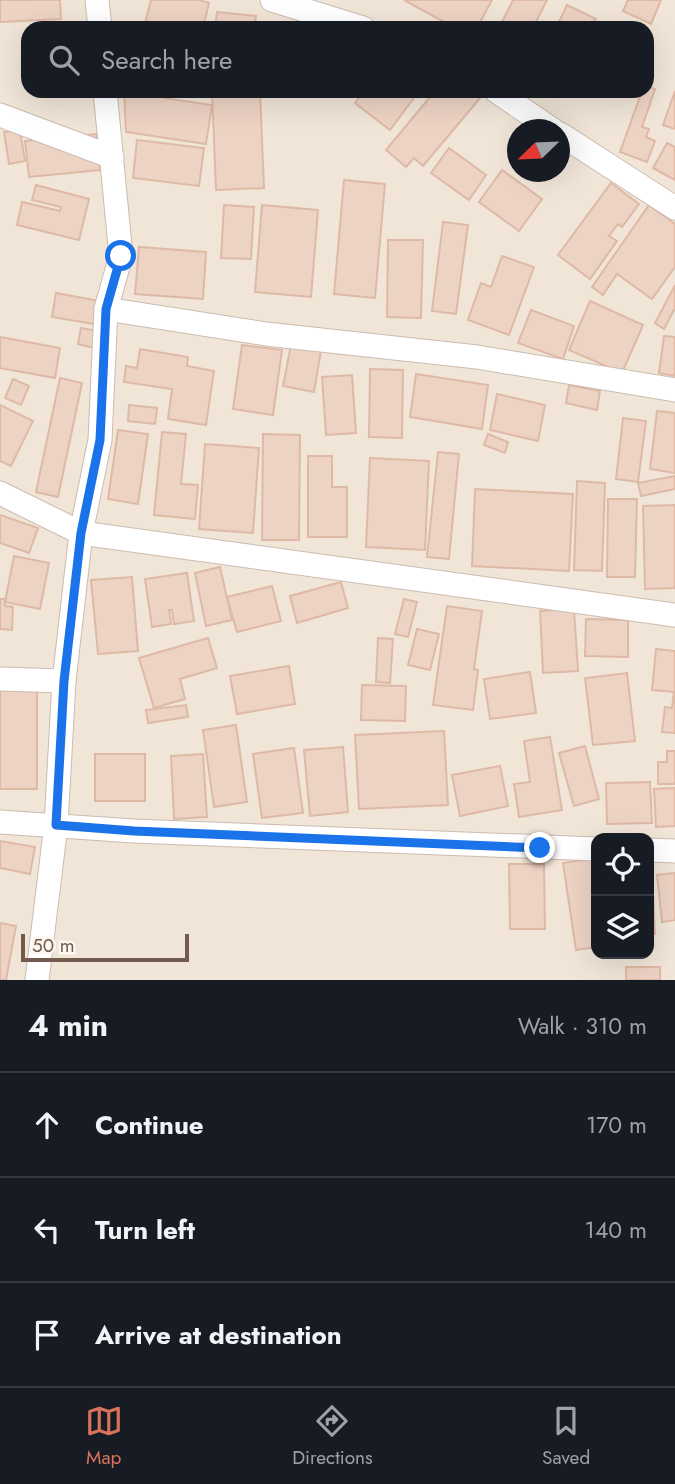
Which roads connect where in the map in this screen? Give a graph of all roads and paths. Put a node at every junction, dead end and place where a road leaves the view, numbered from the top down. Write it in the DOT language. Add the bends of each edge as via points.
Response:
graph roads {
  1 [pos="97,0"];
  2 [pos="272,0"];
  3 [pos="99,21"];
  4 [pos="340,21"];
  5 [pos="106,98"];
  6 [pos="506,98"];
  7 [pos="0,115"];
  8 [pos="537,119"];
  9 [pos="570,141"];
  10 [pos="112,157"];
  11 [pos="675,208"];
  12 [pos="106,309"];
  13 [pos="675,390"];
  14 [pos="0,493"];
  15 [pos="81,533"];
  16 [pos="675,615"];
  17 [pos="0,679"];
  18 [pos="64,681"];
  19 [pos="0,822"];
  20 [pos="56,825"];
  21 [pos="591,849"];
  22 [pos="654,850"];
  23 [pos="675,851"];
  24 [pos="37,980"];
  1 -- 3 [label="street"];
  2 -- 4 [label="street"];
  5 -- 10 [label="street"];
  6 -- 8 [label="street"];
  7 -- 10 [label="street"];
  9 -- 11 [label="street"];
  10 -- 12 [label="street" via="121,256"];
  12 -- 13 [label="street" via="266,334 477,358"];
  12 -- 15 [label="street" via="100,440"];
  14 -- 15 [label="street"];
  15 -- 16 [label="street"];
  15 -- 18 [label="street"];
  17 -- 18 [label="street"];
  18 -- 20 [label="street"];
  19 -- 20 [label="street"];
  20 -- 21 [label="street"];
  20 -- 24 [label="street"];
  22 -- 23 [label="street"];
}
